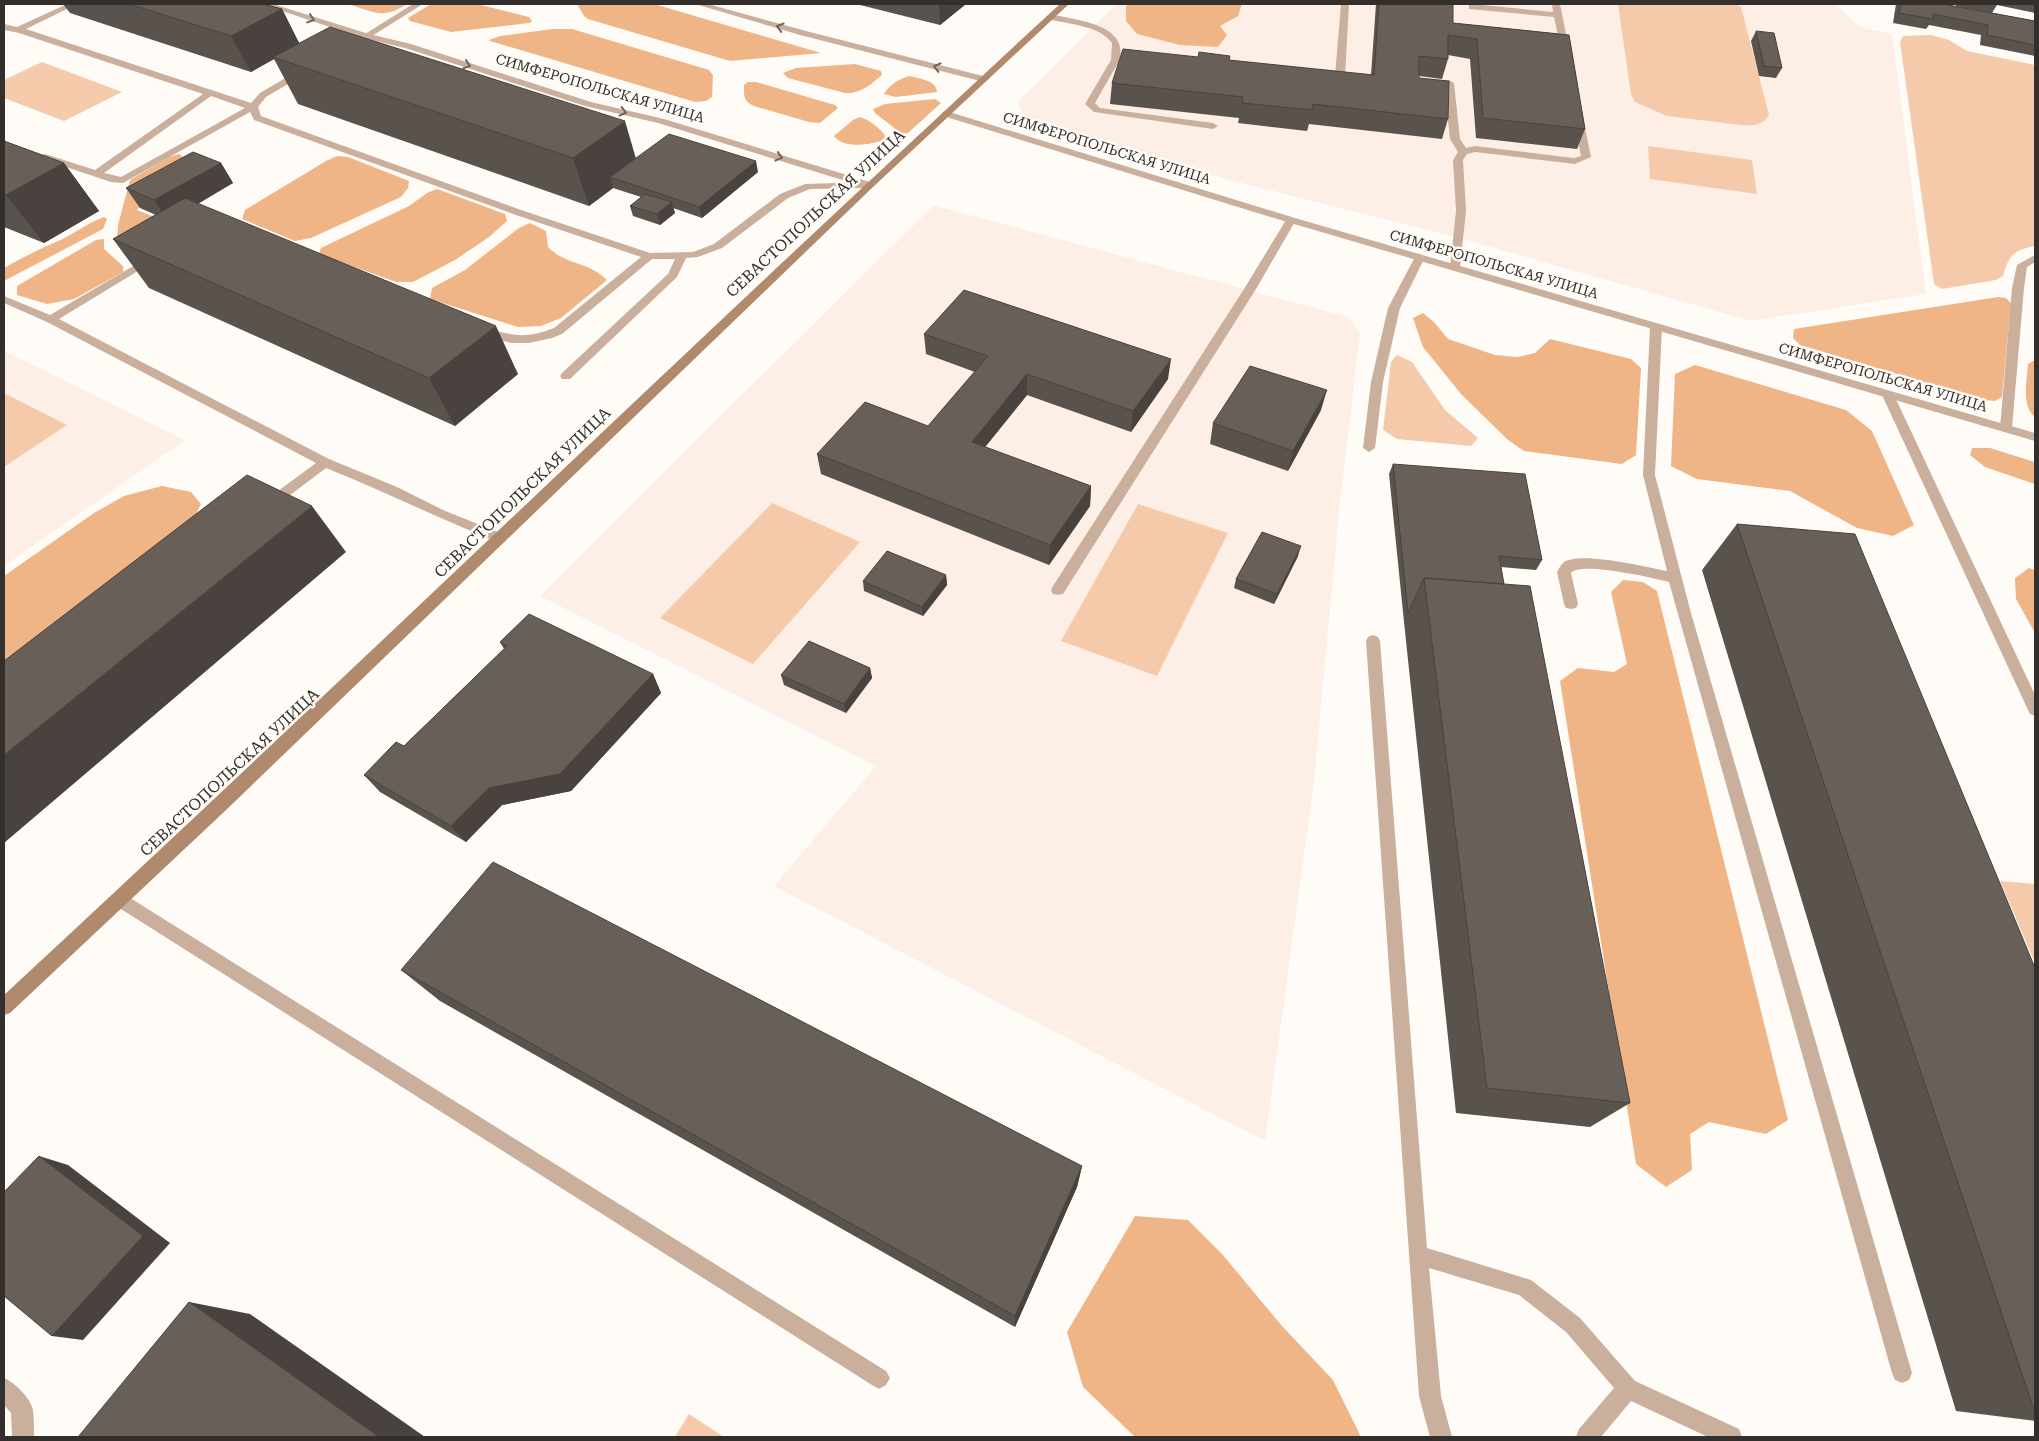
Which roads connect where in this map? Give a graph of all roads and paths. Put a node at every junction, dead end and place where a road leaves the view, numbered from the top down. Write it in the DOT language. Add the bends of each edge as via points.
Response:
graph roads {
  1 [pos="73,4"];
  2 [pos="265,4"];
  3 [pos="418,4"];
  4 [pos="699,4"];
  5 [pos="1065,4"];
  6 [pos="1345,4"];
  7 [pos="1556,4"];
  8 [pos="1472,7"];
  9 [pos="1558,15"];
  10 [pos="1050,17"];
  11 [pos="4,27"];
  12 [pos="19,30"];
  13 [pos="366,36"];
  14 [pos="4,37"];
  15 [pos="346,47"];
  16 [pos="1115,60"];
  17 [pos="1144,63"];
  18 [pos="1567,63"];
  19 [pos="313,66"];
  20 [pos="984,78"];
  21 [pos="1311,79"];
  22 [pos="1449,83"];
  23 [pos="210,93"];
  24 [pos="253,107"];
  25 [pos="1576,110"];
  26 [pos="946,114"];
  27 [pos="1213,126"];
  28 [pos="1463,152"];
  29 [pos="36,154"];
  30 [pos="96,174"];
  31 [pos="869,185"];
  32 [pos="1291,220"];
  33 [pos="161,252"];
  34 [pos="682,255"];
  35 [pos="649,256"];
  36 [pos="1420,257"];
  37 [pos="2035,258"];
  38 [pos="1455,267"];
  39 [pos="4,299"];
  40 [pos="51,319"];
  41 [pos="1656,327"];
  42 [pos="474,328"];
  43 [pos="566,376"];
  44 [pos="1888,395"];
  45 [pos="2006,428"];
  46 [pos="2035,437"];
  47 [pos="1369,448"];
  48 [pos="325,462"];
  49 [pos="254,516"];
  50 [pos="500,538"];
  51 [pos="1675,578"];
  52 [pos="1058,590"];
  53 [pos="1571,604"];
  54 [pos="1373,641"];
  55 [pos="2035,710"];
  56 [pos="119,898"];
  57 [pos="4,1007"];
  58 [pos="1418,1255"];
  59 [pos="1902,1373"];
  60 [pos="879,1378"];
  61 [pos="1628,1388"];
  62 [pos="4,1389"];
  63 [pos="23,1437"];
  64 [pos="1441,1437"];
  65 [pos="1587,1437"];
  66 [pos="1731,1437"];
  1 -- 12 [label="street"];
  2 -- 13 [label="street, СИМФЕРОПОЛЬСКАЯ УЛИЦА, one-way"];
  3 -- 13 [label="street"];
  20 -- 4 [label="street, one-way"];
  5 -- 10 [label="main road, СЕВАСТОПОЛЬСКАЯ УЛИЦА"];
  6 -- 21 [label="street" via="1340,76 1331,81"];
  7 -- 9 [label="street"];
  8 -- 9 [label="street"];
  9 -- 18 [label="street"];
  10 -- 16 [label="street" via="1104,32 1115,40 1118,48"];
  10 -- 20 [label="main road, СЕВАСТОПОЛЬСКАЯ УЛИЦА"];
  11 -- 12 [label="street"];
  12 -- 14 [label="street"];
  12 -- 23 [label="street"];
  13 -- 15 [label="street"];
  13 -- 31 [label="street, СИМФЕРОПОЛЬСКАЯ УЛИЦА, one-way"];
  16 -- 17 [label="street"];
  16 -- 27 [label="street" via="1090,104 1097,110"];
  19 -- 24 [label="street" via="263,95"];
  20 -- 26 [label="main road, СЕВАСТОПОЛЬСКАЯ УЛИЦА"];
  22 -- 28 [label="street" via="1454,139"];
  23 -- 24 [label="street"];
  23 -- 30 [label="street"];
  24 -- 30 [label="street" via="123,180"];
  24 -- 35 [label="street" via="257,118"];
  25 -- 28 [label="street" via="1586,157 1575,161 1475,149"];
  26 -- 31 [label="main road, СЕВАСТОПОЛЬСКАЯ УЛИЦА"];
  26 -- 32 [label="street, СИМФЕРОПОЛЬСКАЯ УЛИЦА"];
  28 -- 38 [label="street" via="1458,160 1461,210"];
  29 -- 30 [label="street"];
  31 -- 34 [label="street" via="809,186 784,196 718,246 694,255"];
  31 -- 50 [label="main road, СЕВАСТОПОЛЬСКАЯ УЛИЦА"];
  32 -- 36 [label="street, СИМФЕРОПОЛЬСКАЯ УЛИЦА"];
  32 -- 52 [label="street"];
  33 -- 40 [label="street"];
  34 -- 35 [label="street"];
  34 -- 43 [label="street" via="673,275"];
  35 -- 42 [label="street" via="558,331 541,338 524,341 501,339"];
  36 -- 38 [label="street, СИМФЕРОПОЛЬСКАЯ УЛИЦА"];
  36 -- 47 [label="street" via="1394,308 1377,382"];
  37 -- 45 [label="street" via="2022,265 2019,280"];
  38 -- 41 [label="street, СИМФЕРОПОЛЬСКАЯ УЛИЦА"];
  39 -- 40 [label="street"];
  40 -- 48 [label="street"];
  41 -- 44 [label="street, СИМФЕРОПОЛЬСКАЯ УЛИЦА"];
  41 -- 51 [label="street" via="1649,475"];
  44 -- 45 [label="street, СИМФЕРОПОЛЬСКАЯ УЛИЦА"];
  44 -- 55 [label="street"];
  45 -- 46 [label="street, СИМФЕРОПОЛЬСКАЯ УЛИЦА"];
  48 -- 49 [label="street"];
  48 -- 50 [label="street"];
  50 -- 56 [label="main road, СЕВАСТОПОЛЬСКАЯ УЛИЦА"];
  51 -- 53 [label="street" via="1628,568 1579,563 1569,566 1564,572"];
  51 -- 59 [label="street"];
  54 -- 58 [label="street"];
  56 -- 57 [label="main road, СЕВАСТОПОЛЬСКАЯ УЛИЦА"];
  56 -- 60 [label="street"];
  58 -- 61 [label="street" via="1524,1287 1573,1325"];
  58 -- 64 [label="street" via="1430,1396"];
  61 -- 65 [label="street"];
  61 -- 66 [label="street"];
  62 -- 63 [label="street" via="22,1409"];
}
